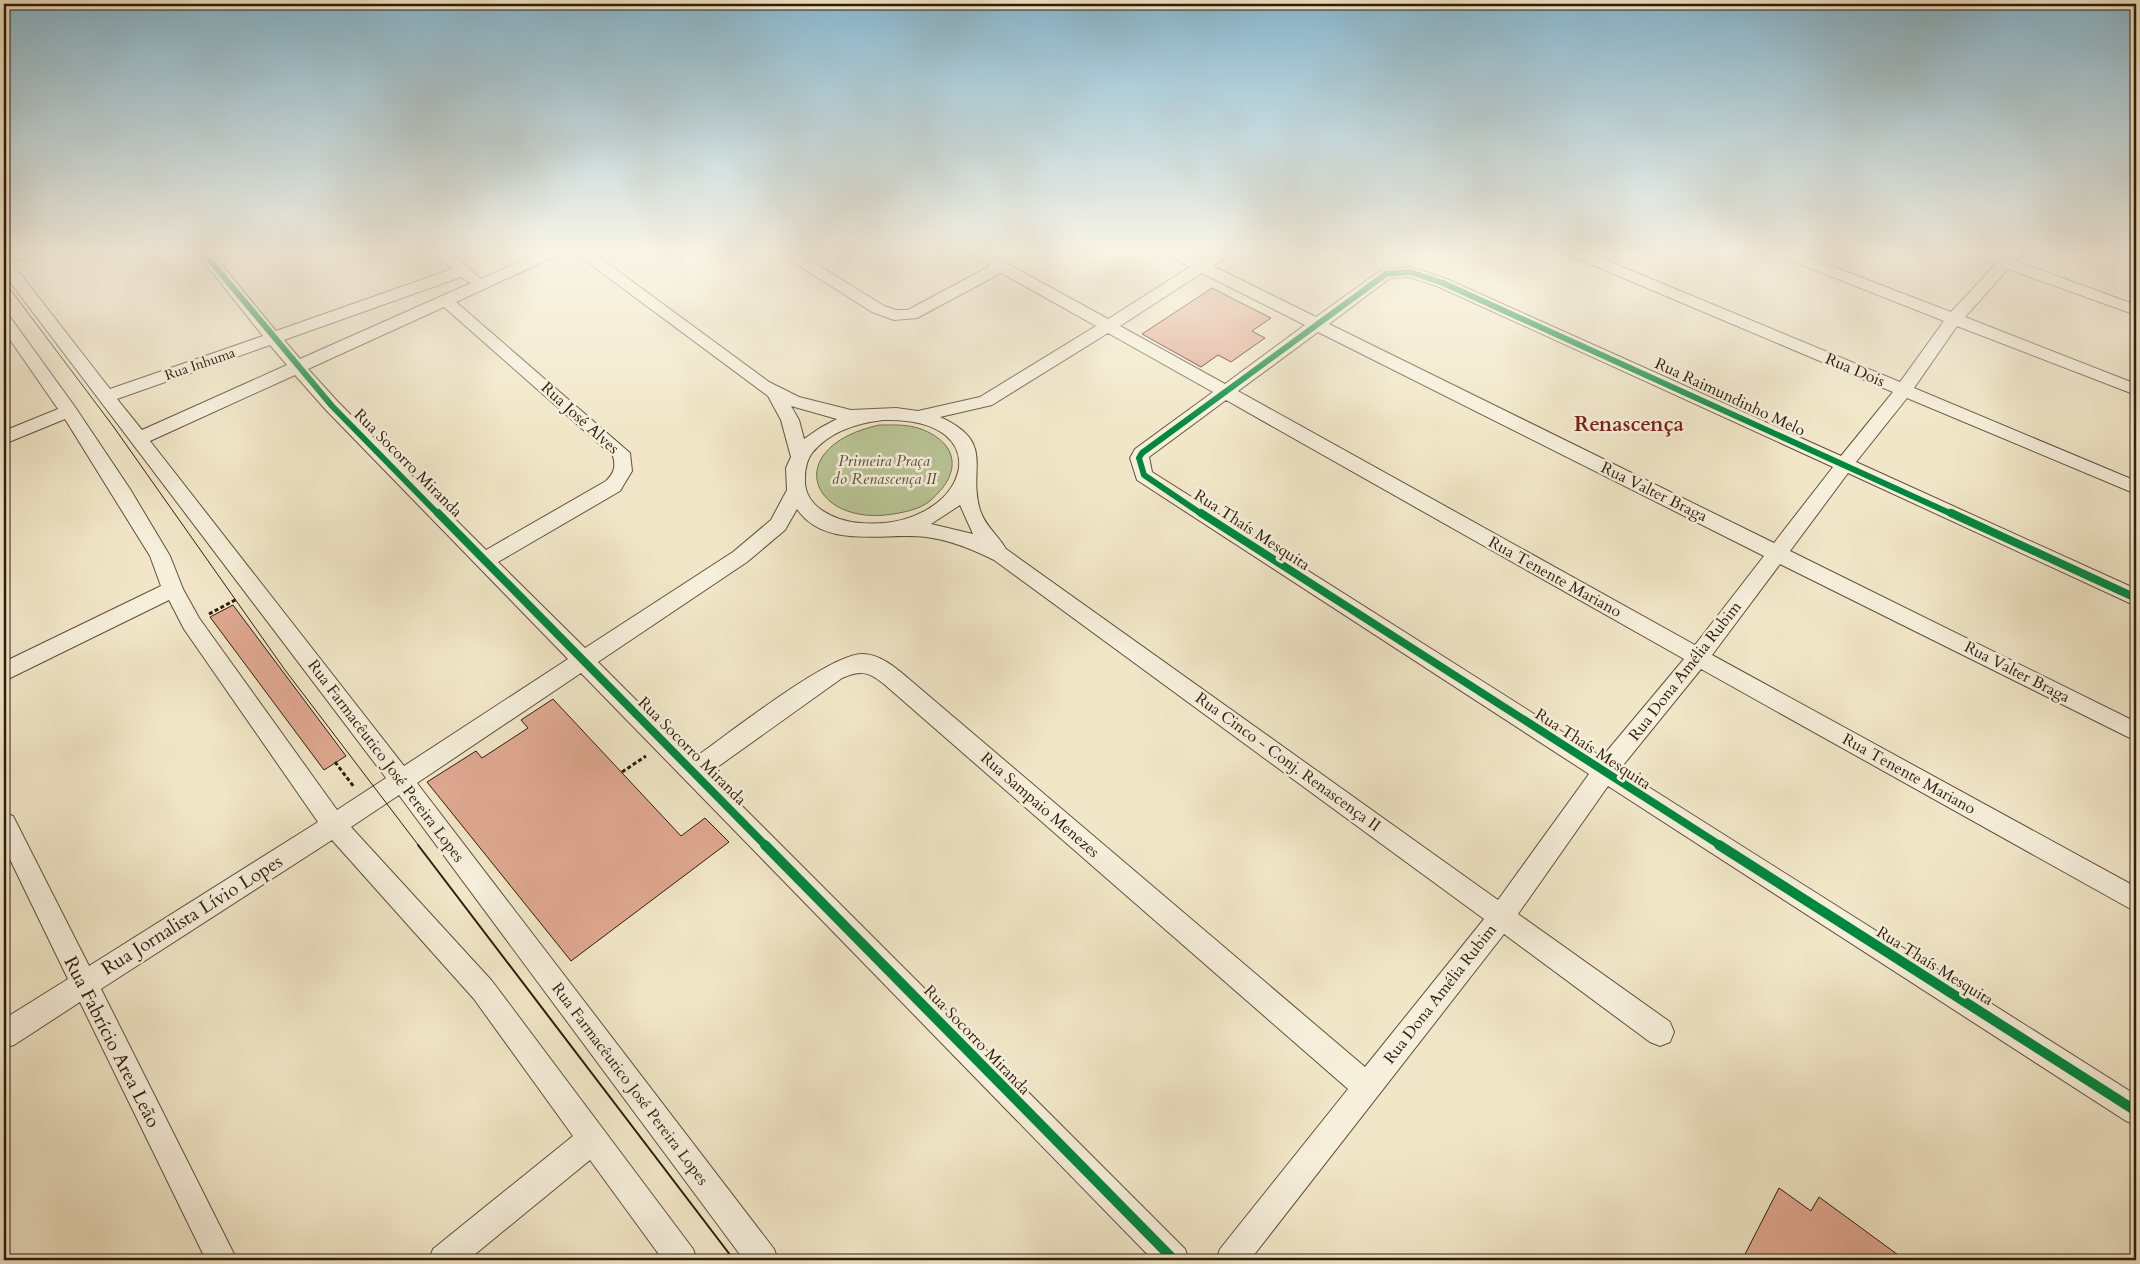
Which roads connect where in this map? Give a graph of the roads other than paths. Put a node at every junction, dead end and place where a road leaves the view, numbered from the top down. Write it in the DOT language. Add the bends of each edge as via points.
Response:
graph roads {
  1 [pos="40,311"];
  2 [pos="253,311"];
  3 [pos="353,311"];
  4 [pos="422,311"];
  5 [pos="459,311"];
  6 [pos="663,311"];
  7 [pos="883,311"];
  8 [pos="921,311"];
  9 [pos="1081,311"];
  10 [pos="1131,311"];
  11 [pos="1289,311"];
  12 [pos="1336,311"];
  13 [pos="1502,311"];
  14 [pos="1714,311"];
  15 [pos="1937,311"];
  16 [pos="1961,311"];
  17 [pos="1955,318"];
  18 [pos="4,320"];
  19 [pos="1317,325"];
  20 [pos="1107,326"];
  21 [pos="276,338"];
  22 [pos="298,368"];
  23 [pos="2136,390"];
  24 [pos="1903,391"];
  25 [pos="1225,392"];
  26 [pos="775,394"];
  27 [pos="106,396"];
  28 [pos="69,411"];
  29 [pos="921,416"];
  30 [pos="861,417"];
  31 [pos="4,438"];
  32 [pos="138,439"];
  33 [pos="800,457"];
  34 [pos="1844,465"];
  35 [pos="969,470"];
  36 [pos="2136,488"];
  37 [pos="796,492"];
  38 [pos="900,528"];
  39 [pos="1777,552"];
  40 [pos="1001,555"];
  41 [pos="485,560"];
  42 [pos="173,589"];
  43 [pos="2136,598"];
  44 [pos="1698,657"];
  45 [pos="581,662"];
  46 [pos="4,672"];
  47 [pos="2136,732"];
  48 [pos="694,772"];
  49 [pos="1604,772"];
  50 [pos="402,780"];
  51 [pos="4,823"];
  52 [pos="334,825"];
  53 [pos="2136,900"];
  54 [pos="1502,916"];
  55 [pos="84,984"];
  56 [pos="1660,1032"];
  57 [pos="4,1035"];
  58 [pos="1366,1086"];
  59 [pos="2136,1111"];
  60 [pos="592,1140"];
  61 [pos="222,1260"];
  62 [pos="444,1260"];
  63 [pos="682,1260"];
  64 [pos="763,1260"];
  65 [pos="1174,1260"];
  66 [pos="1231,1260"];
  1 -- 27 [label="street, Rua Farmacêutico José Pereira Lopes"];
  2 -- 21 [label="street, Rua Socorro Miranda"];
  3 -- 21 [label="street, Rua Inhuma"];
  4 -- 22 [label="street"];
  5 -- 41 [label="street, Rua José Alves" via="621,453 624,462 623,472 613,486"];
  6 -- 26 [label="street"];
  7 -- 8 [label="street" via="894,315"];
  9 -- 20 [label="street, Rua Tenente Mariano"];
  10 -- 20 [label="street"];
  11 -- 19 [label="street, Rua Valter Braga"];
  12 -- 19 [label="street, Rua Raimundinho Melo"];
  13 -- 34 [label="street, Rua Raimundinho Melo"];
  14 -- 24 [label="street, Rua Dois"];
  15 -- 17 [label="street"];
  16 -- 17 [label="street, Rua Dona Amélia Rubim"];
  17 -- 23 [label="street"];
  17 -- 24 [label="street, Rua Dona Amélia Rubim"];
  18 -- 28 [label="street"];
  19 -- 25 [label="street, Rua Raimundinho Melo"];
  19 -- 39 [label="street, Rua Valter Braga"];
  20 -- 25 [label="street, Rua Tenente Mariano"];
  20 -- 29 [label="street" via="986,401"];
  21 -- 22 [label="street, Rua Socorro Miranda"];
  21 -- 27 [label="street, Rua Inhuma"];
  22 -- 32 [label="street"];
  22 -- 41 [label="street, Rua Socorro Miranda"];
  24 -- 34 [label="street, Rua Dona Amélia Rubim"];
  24 -- 36 [label="street, Rua Dois"];
  25 -- 44 [label="street, Rua Tenente Mariano"];
  25 -- 49 [label="street, Rua Thaís Mesquita" via="1142,452 1139,463 1144,475"];
  26 -- 30 [label="street" via="830,412"];
  26 -- 33 [label="street" via="790,420"];
  27 -- 32 [label="street, Rua Farmacêutico José Pereira Lopes"];
  28 -- 31 [label="street"];
  28 -- 42 [label="street" via="160,556"];
  29 -- 30 [label="street" via="885,414"];
  29 -- 35 [label="street" via="947,429 960,440 968,454"];
  30 -- 33 [label="street" via="827,430"];
  32 -- 50 [label="street, Rua Farmacêutico José Pereira Lopes"];
  33 -- 37 [label="street" via="794,472"];
  34 -- 39 [label="street, Rua Dona Amélia Rubim"];
  34 -- 43 [label="street, Rua Raimundinho Melo"];
  35 -- 38 [label="street" via="963,488 949,505 927,519"];
  35 -- 40 [label="street" via="966,493 970,508 984,537"];
  37 -- 38 [label="street" via="810,512 828,522 850,529"];
  37 -- 45 [label="street" via="778,526 740,557"];
  38 -- 40 [label="street, Rua Cinco - Conj. Renascença II" via="958,536"];
  39 -- 44 [label="street, Rua Dona Amélia Rubim"];
  39 -- 47 [label="street, Rua Valter Braga"];
  40 -- 54 [label="street, Rua Cinco - Conj. Renascença II"];
  41 -- 45 [label="street, Rua Socorro Miranda"];
  42 -- 46 [label="street"];
  42 -- 52 [label="street" via="191,623"];
  44 -- 49 [label="street, Rua Dona Amélia Rubim"];
  44 -- 53 [label="street, Rua Tenente Mariano"];
  45 -- 48 [label="street, Rua Socorro Miranda"];
  45 -- 50 [label="street"];
  48 -- 58 [label="street, Rua Sampaio Menezes" via="834,672 860,661 870,663 901,685"];
  48 -- 65 [label="street, Rua Socorro Miranda"];
  49 -- 54 [label="street, Rua Dona Amélia Rubim"];
  49 -- 59 [label="street, Rua Thaís Mesquita"];
  50 -- 52 [label="street, Rua Jornalista Lívio Lopes"];
  50 -- 64 [label="street, Rua Farmacêutico José Pereira Lopes"];
  51 -- 55 [label="street, Rua Fabrício Area Leão"];
  52 -- 55 [label="street, Rua Jornalista Lívio Lopes"];
  52 -- 60 [label="street" via="483,990"];
  54 -- 56 [label="street, Rua Cinco - Conj. Renascença II"];
  54 -- 58 [label="street, Rua Dona Amélia Rubim"];
  55 -- 57 [label="street, Rua Jornalista Lívio Lopes"];
  55 -- 61 [label="street, Rua Fabrício Area Leão"];
  58 -- 66 [label="street, Rua Dona Amélia Rubim"];
  60 -- 62 [label="street"];
  60 -- 63 [label="street"];
}
